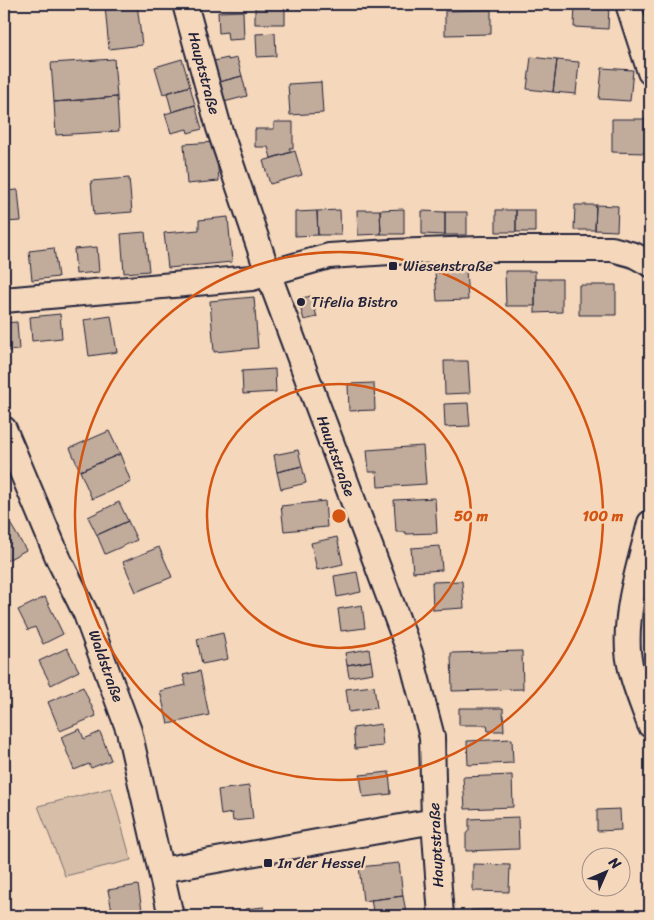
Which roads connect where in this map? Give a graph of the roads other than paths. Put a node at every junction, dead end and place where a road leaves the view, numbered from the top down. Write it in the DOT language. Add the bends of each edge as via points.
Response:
graph roads {
  1 [pos="185,4"];
  2 [pos="628,4"];
  3 [pos="650,72"];
  4 [pos="650,264"];
  5 [pos="268,273"];
  6 [pos="4,300"];
  7 [pos="4,429"];
  8 [pos="650,523"];
  9 [pos="650,725"];
  10 [pos="434,822"];
  11 [pos="161,870"];
  12 [pos="171,916"];
  13 [pos="441,916"];
  1 -- 5 [label="street, Hauptstraße" via="219,128"];
  2 -- 3 [label="street"];
  4 -- 5 [label="street" via="612,249 480,249 328,256"];
  5 -- 6 [label="street" via="252,278"];
  5 -- 10 [label="street, Hauptstraße" via="410,653 432,737"];
  7 -- 11 [label="street, Waldstraße" via="58,560 86,614 130,731"];
  8 -- 9 [label="street" via="629,617 628,652"];
  10 -- 11 [label="street"];
  10 -- 13 [label="street, Hauptstraße"];
  11 -- 12 [label="street, Waldstraße"];
}
